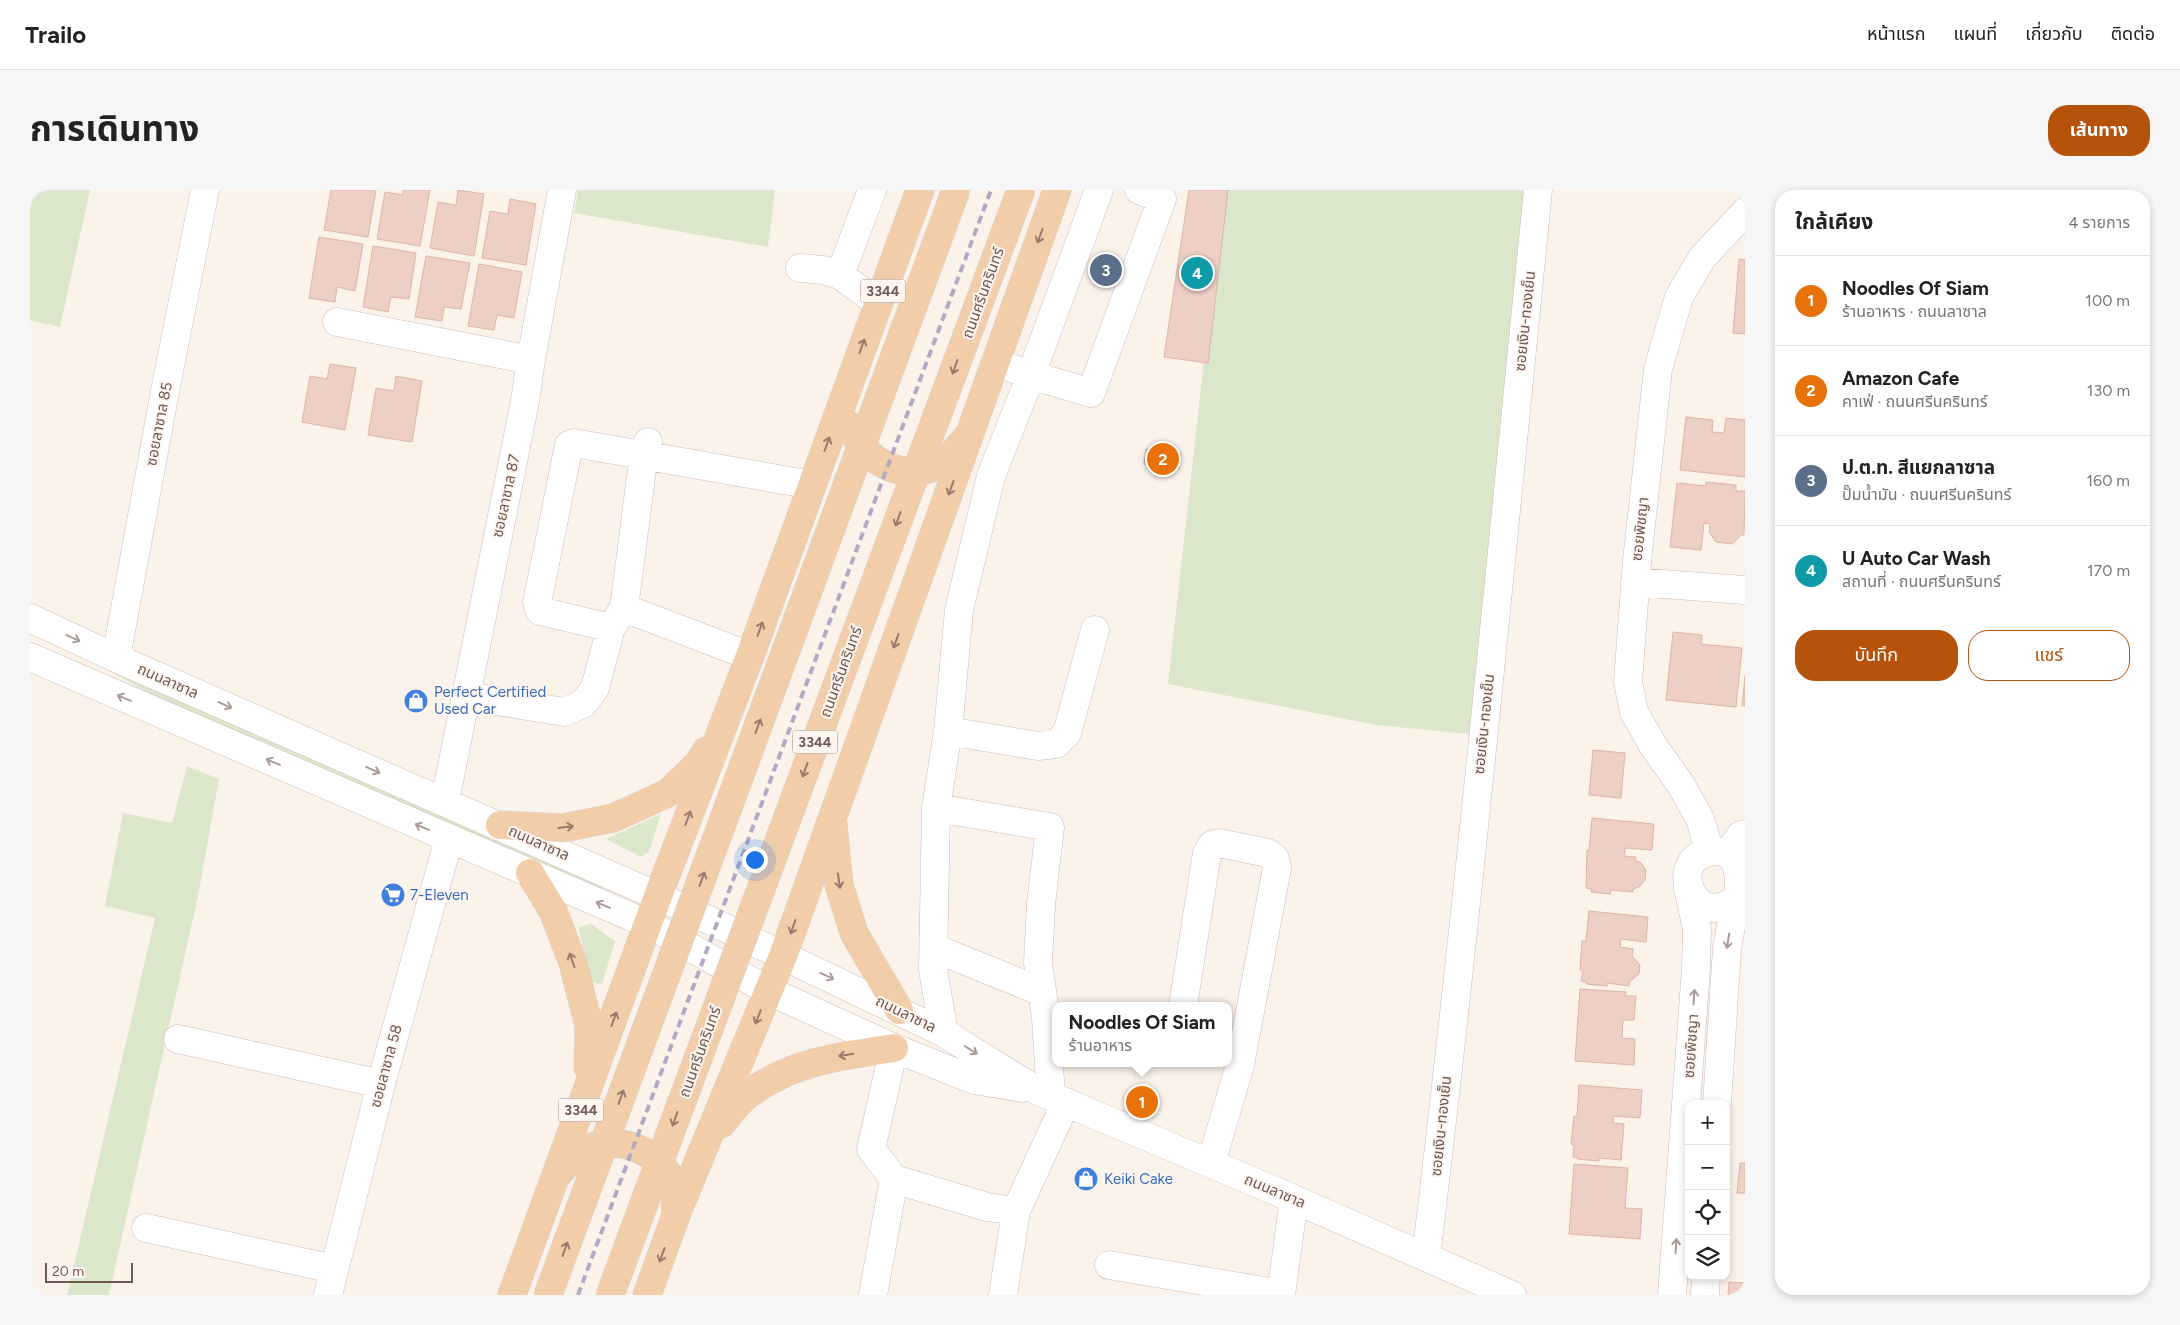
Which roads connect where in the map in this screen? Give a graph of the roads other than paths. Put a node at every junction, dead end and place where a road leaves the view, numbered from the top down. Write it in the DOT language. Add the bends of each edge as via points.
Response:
graph roads {
  1 [pos="205,190"];
  2 [pos="562,190"];
  3 [pos="872,190"];
  4 [pos="920,190"];
  5 [pos="956,190"];
  6 [pos="1021,190"];
  7 [pos="1057,190"];
  8 [pos="1099,190"];
  9 [pos="1140,190"];
  10 [pos="1538,190"];
  11 [pos="1745,212"];
  12 [pos="800,268"];
  13 [pos="840,275"];
  14 [pos="878,303"];
  15 [pos="337,322"];
  16 [pos="531,360"];
  17 [pos="995,362"];
  18 [pos="1031,375"];
  19 [pos="846,392"];
  20 [pos="969,438"];
  21 [pos="646,448"];
  22 [pos="999,457"];
  23 [pos="812,485"];
  24 [pos="1635,582"];
  25 [pos="1745,590"];
  26 [pos="30,618"];
  27 [pos="617,618"];
  28 [pos="1096,630"];
  29 [pos="750,656"];
  30 [pos="30,657"];
  31 [pos="116,658"];
  32 [pos="466,696"];
  33 [pos="731,708"];
  34 [pos="948,731"];
  35 [pos="445,802"];
  36 [pos="936,808"];
  37 [pos="832,815"];
  38 [pos="500,826"];
  39 [pos="449,838"];
  40 [pos="1728,846"];
  41 [pos="530,873"];
  42 [pos="1688,888"];
  43 [pos="1740,894"];
  44 [pos="658,896"];
  45 [pos="648,924"];
  46 [pos="934,948"];
  47 [pos="783,956"];
  48 [pos="769,992"];
  49 [pos="1042,992"];
  50 [pos="1184,1002"];
  51 [pos="899,1010"];
  52 [pos="944,1033"];
  53 [pos="178,1038"];
  54 [pos="894,1048"];
  55 [pos="1234,1063"];
  56 [pos="381,1084"];
  57 [pos="587,1094"];
  58 [pos="1051,1096"];
  59 [pos="1717,1100"];
  60 [pos="710,1136"];
  61 [pos="1211,1163"];
  62 [pos="557,1174"];
  63 [pos="894,1180"];
  64 [pos="1294,1199"];
  65 [pos="1016,1211"];
  66 [pos="676,1215"];
  67 [pos="146,1228"];
  68 [pos="1426,1257"];
  69 [pos="1109,1265"];
  70 [pos="334,1269"];
  71 [pos="1706,1280"];
  72 [pos="328,1295"];
  73 [pos="512,1295"];
  74 [pos="548,1295"];
  75 [pos="610,1295"];
  76 [pos="647,1295"];
  77 [pos="873,1295"];
  78 [pos="1003,1295"];
  79 [pos="1281,1295"];
  80 [pos="1512,1295"];
  81 [pos="1672,1295"];
  82 [pos="1704,1295"];
  1 -- 31 [label="street, ซอยลาซาล 85"];
  2 -- 16 [label="street, ซอยลาซาล 87"];
  3 -- 13 [label="street"];
  4 -- 14 [label="main road, 3344"];
  74 -- 5 [label="main road, 3344, one-way, bridge"];
  6 -- 75 [label="main road, ถนนศรีนครินทร์ / 3344, one-way, bridge"];
  7 -- 17 [label="main road, 3344, one-way"];
  8 -- 18 [label="street"];
  9 -- 18 [label="street" via="1162,199 1091,393"];
  10 -- 68 [label="street, ซอยเงิน-ทองเย็น"];
  11 -- 24 [label="street, ซอยพิชญา" via="1702,258 1679,296 1658,369"];
  12 -- 13 [label="street"];
  13 -- 14 [label="street"];
  19 -- 14 [label="main road, 3344, one-way"];
  15 -- 16 [label="street"];
  16 -- 32 [label="street, ซอยลาซาล 87"];
  17 -- 18 [label="street"];
  17 -- 20 [label="main road, 3344"];
  18 -- 22 [label="street"];
  19 -- 20 [label="main road" via="847,412 862,447 893,469 930,468 947,459"];
  23 -- 19 [label="main road, 3344, one-way"];
  20 -- 22 [label="street"];
  20 -- 37 [label="main road, 3344, one-way"];
  21 -- 23 [label="street"];
  21 -- 27 [label="street"];
  21 -- 27 [label="street" via="574,443 567,447 540,584 537,603 540,611"];
  22 -- 34 [label="street" via="991,476 959,610"];
  29 -- 23 [label="main road, 3344, one-way"];
  24 -- 25 [label="street"];
  24 -- 40 [label="street, ซอยพิชญา" via="1628,682 1634,712 1700,819"];
  26 -- 31 [label="street, ถนนลาซาล, one-way"];
  27 -- 29 [label="street"];
  27 -- 32 [label="street" via="595,688 584,704 564,712"];
  28 -- 34 [label="street" via="1067,733 1056,744 1038,746"];
  29 -- 33 [label="main road, 3344"];
  39 -- 30 [label="street, ถนนลาซาล, one-way"];
  31 -- 35 [label="street, ถนนลาซาล, one-way"];
  32 -- 35 [label="street, ซอยลาซาล 87"];
  38 -- 33 [label="main road, one-way" via="563,828 613,818 668,793 698,764"];
  44 -- 33 [label="main road, 3344, one-way"];
  34 -- 36 [label="street"];
  35 -- 38 [label="street, ถนนลาซาล"];
  36 -- 46 [label="street"];
  36 -- 49 [label="street" via="1050,827 1040,914 1038,963"];
  37 -- 47 [label="main road, 3344, one-way"];
  37 -- 51 [label="main road, one-way" via="839,885 854,933"];
  38 -- 44 [label="street, ถนนลาซาล"];
  39 -- 41 [label="street, ถนนลาซาล"];
  39 -- 56 [label="street, ซอยลาซาล 58"];
  40 -- 42 [label="street, ซอยพิชญา" via="1700,855 1688,870"];
  40 -- 43 [label="street, ซอยพิชญา" via="1744,876"];
  45 -- 41 [label="street, ถนนลาซาล, one-way"];
  57 -- 41 [label="main road, one-way" via="589,1026 573,963 553,911"];
  42 -- 43 [label="street" via="1699,903 1717,908 1734,901"];
  81 -- 42 [label="street, ซอยพิชญา, one-way" via="1696,969 1697,930"];
  43 -- 59 [label="street, ซอยพิชญา, one-way" via="1727,948"];
  44 -- 45 [label="main road, 3344"];
  44 -- 47 [label="street, ถนนลาซาล"];
  45 -- 48 [label="street, ถนนลาซาล"];
  57 -- 45 [label="main road, 3344, one-way"];
  46 -- 49 [label="street"];
  46 -- 52 [label="street" via="933,970"];
  47 -- 48 [label="main road, 3344"];
  47 -- 51 [label="street, ถนนลาซาล, one-way"];
  48 -- 54 [label="street, ถนนลาซาล"];
  48 -- 60 [label="main road, 3344, one-way"];
  49 -- 58 [label="street"];
  50 -- 55 [label="street" via="1207,853 1212,845 1219,843 1268,853 1275,859 1277,868"];
  51 -- 52 [label="street, ถนนลาซาล"];
  52 -- 58 [label="street, ถนนลาซาล, one-way"];
  53 -- 56 [label="street"];
  54 -- 58 [label="street, ถนนลาซาล" via="974,1080"];
  54 -- 60 [label="main road, one-way" via="802,1065 769,1081 744,1099"];
  54 -- 63 [label="street" via="871,1149"];
  55 -- 61 [label="street"];
  56 -- 70 [label="street, ซอยลาซาล 58"];
  57 -- 62 [label="main road, 3344"];
  58 -- 61 [label="street, ถนนลาซาล"];
  58 -- 65 [label="street"];
  60 -- 66 [label="main road, 3344"];
  61 -- 64 [label="street, ถนนลาซาล"];
  62 -- 66 [label="main road" via="572,1158 591,1147 613,1143 635,1147 654,1158 669,1174 675,1193"];
  62 -- 73 [label="main road, 3344"];
  63 -- 65 [label="street" via="987,1207"];
  63 -- 77 [label="street"];
  64 -- 68 [label="street, ถนนลาซาล"];
  64 -- 79 [label="street"];
  65 -- 78 [label="street"];
  66 -- 76 [label="main road, 3344, one-way"];
  67 -- 70 [label="street"];
  68 -- 80 [label="street, ถนนลาซาล"];
  69 -- 79 [label="street"];
  70 -- 72 [label="street, ซอยลาซาล 58"];
  71 -- 82 [label="street"];
}
